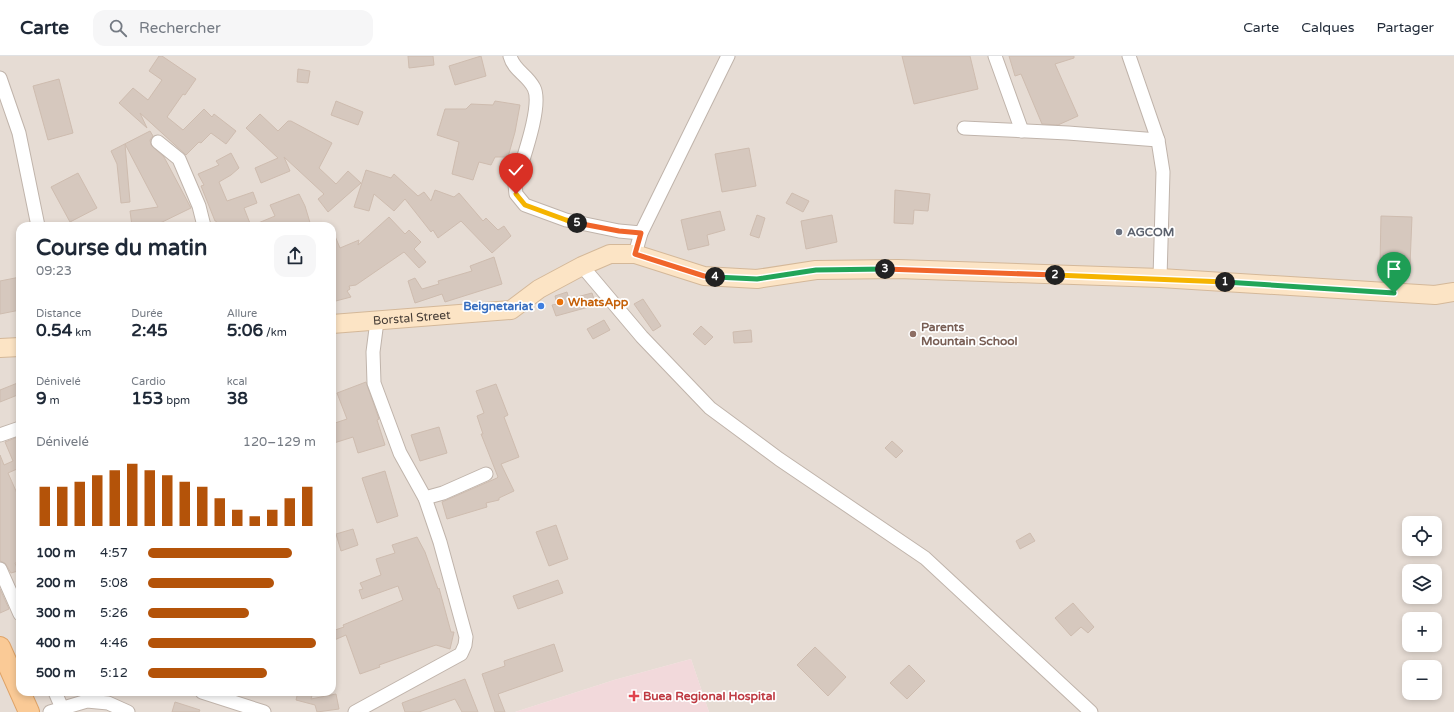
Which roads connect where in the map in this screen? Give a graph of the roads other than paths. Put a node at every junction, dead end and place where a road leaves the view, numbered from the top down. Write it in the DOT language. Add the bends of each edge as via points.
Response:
graph roads {
  1 [pos="510,56"];
  2 [pos="728,56"];
  3 [pos="995,56"];
  4 [pos="1130,56"];
  5 [pos="0,78"];
  6 [pos="964,128"];
  7 [pos="1022,131"];
  8 [pos="1158,140"];
  9 [pos="158,142"];
  10 [pos="37,222"];
  11 [pos="203,222"];
  12 [pos="641,233"];
  13 [pos="635,254"];
  14 [pos="582,266"];
  15 [pos="1160,278"];
  16 [pos="1454,292"];
  17 [pos="377,322"];
  18 [pos="336,324"];
  19 [pos="16,347"];
  20 [pos="0,348"];
  21 [pos="16,429"];
  22 [pos="0,435"];
  23 [pos="486,474"];
  24 [pos="425,498"];
  25 [pos="0,569"];
  26 [pos="16,605"];
  27 [pos="0,647"];
  28 [pos="16,683"];
  29 [pos="22,696"];
  30 [pos="55,696"];
  31 [pos="214,696"];
  32 [pos="56,710"];
  33 [pos="29,712"];
  34 [pos="128,712"];
  35 [pos="264,712"];
  36 [pos="355,712"];
  37 [pos="1091,712"];
  1 -- 12 [label="street" via="512,64 529,79 535,90 537,105 515,185 516,194 525,205 566,220"];
  2 -- 12 [label="street"];
  3 -- 7 [label="street"];
  4 -- 8 [label="street"];
  5 -- 10 [label="street" via="19,133"];
  6 -- 7 [label="street"];
  7 -- 8 [label="street"];
  8 -- 15 [label="street" via="1163,172"];
  9 -- 11 [label="street" via="179,159"];
  12 -- 13 [label="street"];
  13 -- 14 [label="street, Borstal Street" via="610,254"];
  13 -- 15 [label="street, Borstal Street" via="704,276 757,279 816,270 898,269"];
  14 -- 17 [label="street, Borstal Street" via="539,289 511,310"];
  14 -- 37 [label="street" via="642,337 710,408 779,459 925,558"];
  15 -- 16 [label="street, Borstal Street" via="1435,295"];
  17 -- 18 [label="street, Borstal Street"];
  17 -- 24 [label="street" via="373,352 374,382 400,452"];
  19 -- 20 [label="street"];
  21 -- 22 [label="street"];
  23 -- 24 [label="street"];
  24 -- 36 [label="street" via="466,637 465,645 461,654"];
  25 -- 26 [label="street"];
  27 -- 28 [label="main road"];
  29 -- 33 [label="main road"];
  30 -- 32 [label="street"];
  31 -- 35 [label="street"];
  32 -- 34 [label="street" via="87,701 108,703"];
}
